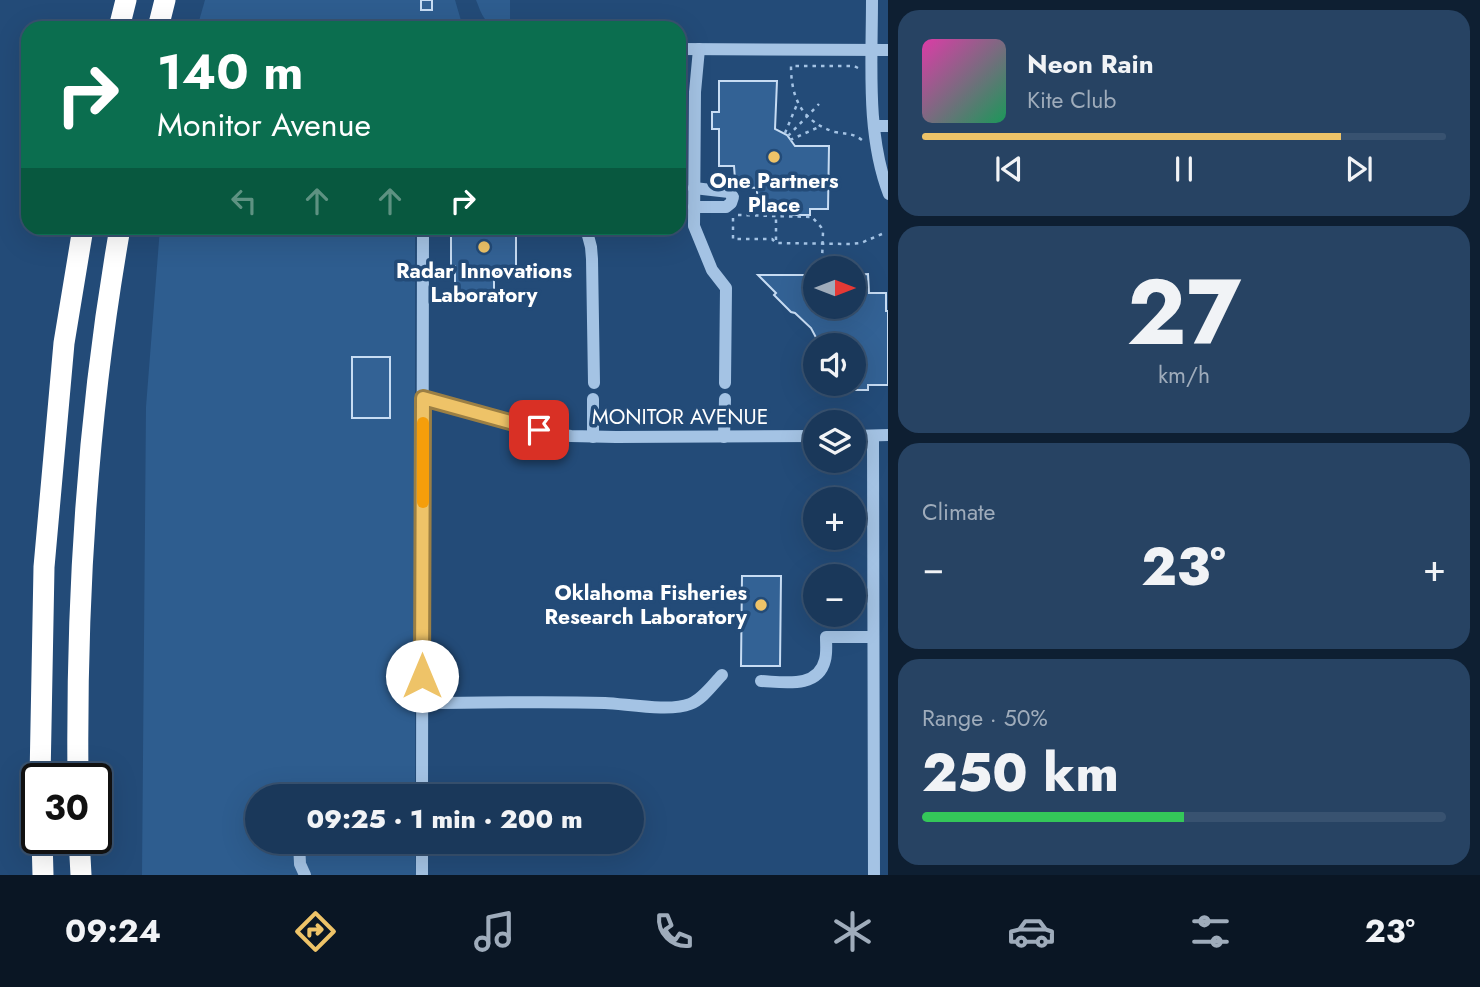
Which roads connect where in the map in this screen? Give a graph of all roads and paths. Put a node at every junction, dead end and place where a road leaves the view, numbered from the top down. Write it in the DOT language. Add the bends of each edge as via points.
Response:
graph roads {
  1 [pos="126,0"];
  2 [pos="165,0"];
  3 [pos="872,0"];
  4 [pos="122,21"];
  5 [pos="160,21"];
  6 [pos="686,49"];
  7 [pos="699,49"];
  8 [pos="872,50"];
  9 [pos="888,50"];
  10 [pos="858,68"];
  11 [pos="798,102"];
  12 [pos="819,104"];
  13 [pos="807,116"];
  14 [pos="821,126"];
  15 [pos="874,126"];
  16 [pos="888,126"];
  17 [pos="788,136"];
  18 [pos="865,145"];
  19 [pos="694,188"];
  20 [pos="888,194"];
  21 [pos="694,207"];
  22 [pos="776,215"];
  23 [pos="882,234"];
  24 [pos="82,235"];
  25 [pos="119,235"];
  26 [pos="423,235"];
  27 [pos="588,235"];
  28 [pos="776,243"];
  29 [pos="823,243"];
  30 [pos="822,256"];
  31 [pos="594,383"];
  32 [pos="725,383"];
  33 [pos="423,398"];
  34 [pos="593,399"];
  35 [pos="725,399"];
  36 [pos="888,435"];
  37 [pos="724,436"];
  38 [pos="803,436"];
  39 [pos="866,436"];
  40 [pos="873,436"];
  41 [pos="593,437"];
  42 [pos="873,637"];
  43 [pos="722,675"];
  44 [pos="761,681"];
  45 [pos="422,704"];
  46 [pos="873,706"];
  47 [pos="888,706"];
  48 [pos="40,763"];
  49 [pos="78,763"];
  50 [pos="422,784"];
  51 [pos="42,854"];
  52 [pos="79,854"];
  53 [pos="300,854"];
  54 [pos="422,854"];
  55 [pos="43,875"];
  56 [pos="80,875"];
  57 [pos="305,875"];
  58 [pos="422,875"];
  59 [pos="874,875"];
  1 -- 4 [label="highway"];
  2 -- 5 [label="highway"];
  3 -- 8 [label="street"];
  6 -- 7 [label="street"];
  7 -- 8 [label="street"];
  7 -- 19 [label="street"];
  8 -- 9 [label="street"];
  8 -- 15 [label="street"];
  10 -- 11 [label="path" via="791,66"];
  11 -- 13 [label="path"];
  11 -- 17 [label="path"];
  12 -- 13 [label="path"];
  13 -- 14 [label="path"];
  13 -- 17 [label="path"];
  14 -- 17 [label="path"];
  14 -- 18 [label="path" via="858,137"];
  15 -- 16 [label="street"];
  15 -- 20 [label="street"];
  19 -- 21 [label="street"];
  19 -- 21 [label="street" via="729,191 733,197 726,207"];
  21 -- 32 [label="street" via="694,226 712,270 726,288"];
  22 -- 28 [label="path"];
  22 -- 28 [label="path" via="733,218 733,239 772,239"];
  22 -- 29 [label="path" via="812,217 821,228"];
  23 -- 29 [label="path" via="861,243"];
  24 -- 48 [label="highway" via="64,343 44,567"];
  25 -- 49 [label="highway" via="90,447"];
  26 -- 33 [label="street"];
  27 -- 31 [label="street"];
  28 -- 29 [label="path"];
  29 -- 30 [label="path"];
  33 -- 41 [label="street, MONITOR AVENUE" via="555,434"];
  33 -- 45 [label="street"];
  34 -- 41 [label="street"];
  35 -- 37 [label="street"];
  36 -- 40 [label="street"];
  37 -- 38 [label="street, MONITOR AVENUE"];
  37 -- 41 [label="street, MONITOR AVENUE"];
  39 -- 40 [label="street"];
  40 -- 42 [label="street"];
  42 -- 44 [label="street" via="826,637 826,658 820,673 810,680"];
  42 -- 46 [label="street"];
  43 -- 45 [label="street" via="697,700 676,706"];
  45 -- 50 [label="street"];
  46 -- 47 [label="street"];
  46 -- 59 [label="street"];
  51 -- 55 [label="highway"];
  52 -- 56 [label="highway"];
  53 -- 57 [label="street"];
  54 -- 58 [label="street"];
}
